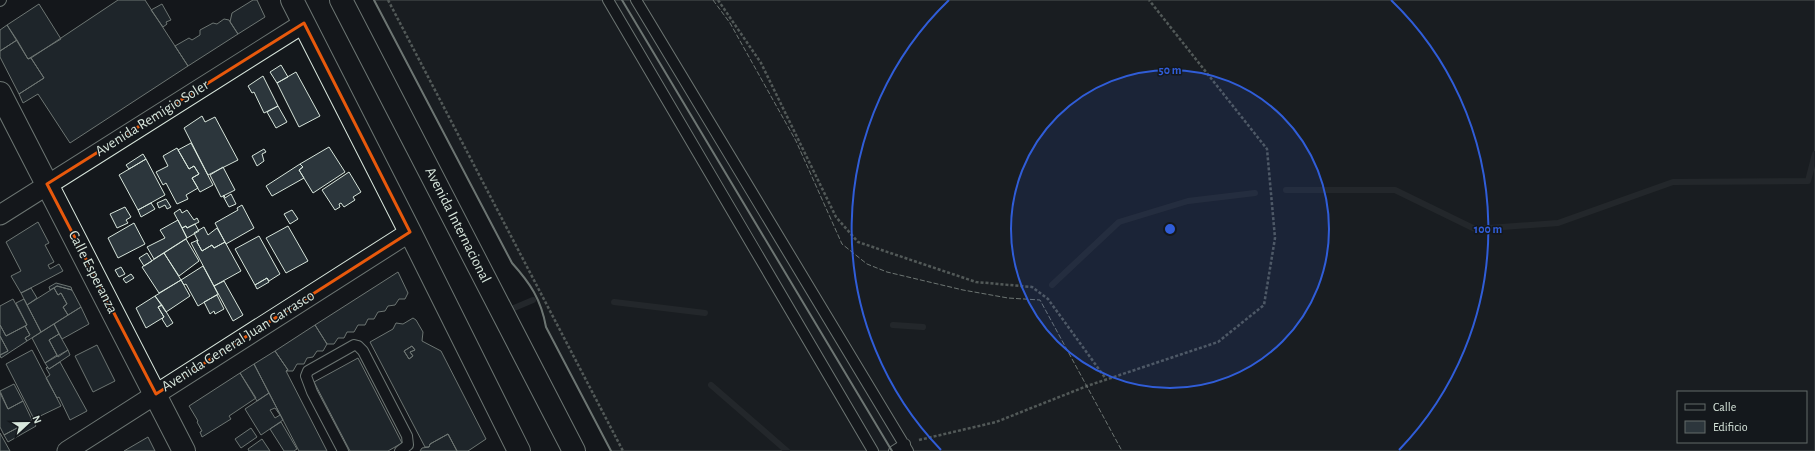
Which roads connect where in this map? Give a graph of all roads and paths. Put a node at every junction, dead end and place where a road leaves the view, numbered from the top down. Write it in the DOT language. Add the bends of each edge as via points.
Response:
graph roads {
  1 [pos="292,0"];
  2 [pos="341,0"];
  3 [pos="388,0"];
  4 [pos="608,0"];
  5 [pos="636,0"];
  6 [pos="718,0"];
  7 [pos="1149,0"];
  8 [pos="304,23"];
  9 [pos="0,93"];
  10 [pos="47,184"];
  11 [pos="0,215"];
  12 [pos="410,232"];
  13 [pos="1106,379"];
  14 [pos="156,394"];
  15 [pos="906,447"];
  16 [pos="515,449"];
  17 [pos="67,451"];
  18 [pos="184,451"];
  19 [pos="343,451"];
  20 [pos="400,451"];
  21 [pos="574,451"];
  22 [pos="623,451"];
  23 [pos="874,451"];
  24 [pos="894,451"];
  1 -- 8 [label="main road"];
  2 -- 21 [label="main road, Avenida Internacional"];
  3 -- 22 [label="path"];
  4 -- 23 [label="lane"];
  5 -- 15 [label="lane"];
  6 -- 13 [label="path" via="761,63 836,217 858,242 976,282 1032,288 1048,299"];
  7 -- 13 [label="path" via="1267,149 1274,238 1264,305 1218,342"];
  8 -- 10 [label="street, Avenida Remigio Soler"];
  8 -- 12 [label="main road"];
  9 -- 10 [label="main road, Calle Esperanza"];
  10 -- 11 [label="street, Avenida Remigio Soler"];
  10 -- 14 [label="main road, Calle Esperanza"];
  12 -- 14 [label="street, Avenida General Juan Carrasco"];
  12 -- 16 [label="main road"];
  13 -- 15 [label="path" via="996,422"];
  14 -- 17 [label="street, Avenida General Juan Carrasco"];
  14 -- 18 [label="main road, Calle Esperanza"];
  15 -- 24 [label="lane"];
  19 -- 20 [label="lane" via="306,376 308,371 354,345 363,351 407,436 408,445"];
}
